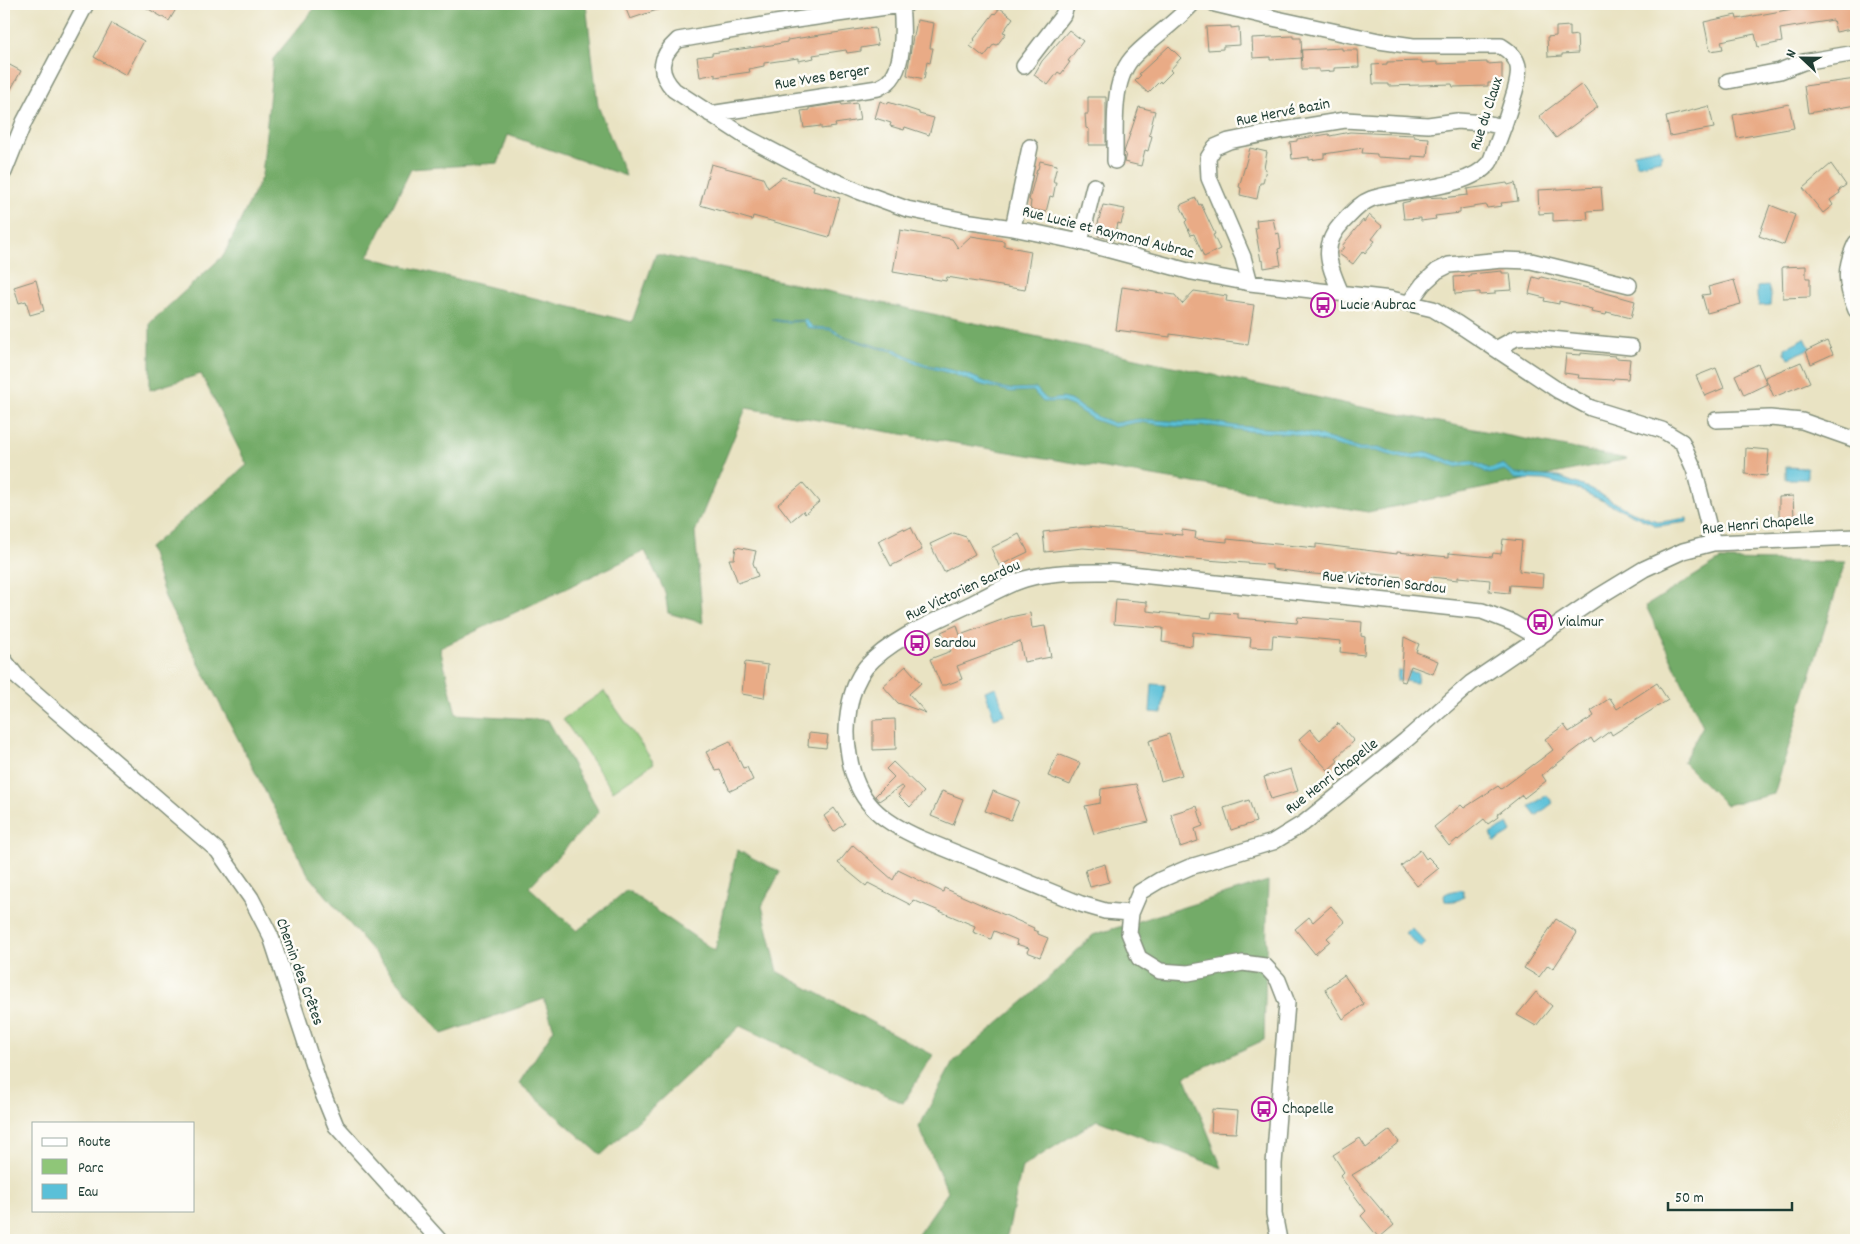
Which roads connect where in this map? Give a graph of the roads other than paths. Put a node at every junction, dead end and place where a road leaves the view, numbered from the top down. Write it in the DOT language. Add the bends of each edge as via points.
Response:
graph roads {
  1 [pos="86,4"];
  2 [pos="904,4"];
  3 [pos="1067,4"];
  4 [pos="1192,4"];
  5 [pos="1215,4"];
  6 [pos="1856,52"];
  7 [pos="1024,66"];
  8 [pos="1728,81"];
  9 [pos="710,114"];
  10 [pos="1504,127"];
  11 [pos="1030,147"];
  12 [pos="1115,161"];
  13 [pos="4,172"];
  14 [pos="1094,186"];
  15 [pos="1013,228"];
  16 [pos="1080,242"];
  17 [pos="1856,243"];
  18 [pos="1250,283"];
  19 [pos="1629,285"];
  20 [pos="1342,293"];
  21 [pos="1409,303"];
  22 [pos="1856,310"];
  23 [pos="1631,347"];
  24 [pos="1496,349"];
  25 [pos="1716,420"];
  26 [pos="1856,440"];
  27 [pos="1856,537"];
  28 [pos="1713,544"];
  29 [pos="1539,638"];
  30 [pos="4,660"];
  31 [pos="1131,912"];
  32 [pos="439,1240"];
  33 [pos="1279,1240"];
  1 -- 13 [label="street" via="24,122"];
  2 -- 9 [label="street, Rue Yves Berger" via="895,73 878,88"];
  2 -- 9 [label="street, Rue Lucie et Raymond Aubrac" via="678,40 668,48 664,57 662,69 665,80 674,90"];
  3 -- 7 [label="street" via="1063,15"];
  4 -- 12 [label="street" via="1133,56 1123,70 1116,101"];
  5 -- 10 [label="street, Rue du Claux" via="1413,46 1501,46 1513,53 1519,66"];
  6 -- 8 [label="street"];
  9 -- 15 [label="street, Rue Lucie et Raymond Aubrac" via="746,138 858,191 907,209"];
  10 -- 18 [label="street, Rue Hervé Bazin" via="1485,122 1428,124 1345,120 1229,141 1215,147 1208,158 1208,178 1243,257"];
  10 -- 20 [label="street, Rue du Claux" via="1490,163 1473,175 1442,186 1369,200 1339,226 1328,250 1329,265"];
  11 -- 15 [label="street"];
  14 -- 16 [label="street"];
  15 -- 16 [label="street, Rue Lucie et Raymond Aubrac"];
  16 -- 18 [label="street, Rue Lucie et Raymond Aubrac" via="1192,272"];
  17 -- 22 [label="street" via="1849,258 1847,283"];
  18 -- 20 [label="street, Rue Lucie et Raymond Aubrac"];
  19 -- 21 [label="street" via="1531,261 1502,260 1449,265 1423,284"];
  20 -- 21 [label="street, Rue Lucie et Raymond Aubrac"];
  21 -- 24 [label="street, Rue Lucie et Raymond Aubrac" via="1433,309"];
  23 -- 24 [label="street" via="1531,337 1516,338"];
  24 -- 28 [label="street, Rue Lucie et Raymond Aubrac" via="1591,408 1662,430 1682,442 1694,469"];
  25 -- 26 [label="street" via="1770,418 1802,421"];
  27 -- 28 [label="street, Rue Henri Chapelle"];
  28 -- 29 [label="street, Rue Henri Chapelle" via="1683,551 1644,569"];
  29 -- 31 [label="street, Rue Henri Chapelle" via="1471,683 1304,823 1273,842 1190,867 1160,880 1140,892"];
  29 -- 31 [label="street, Rue Victorien Sardou" via="1482,611 1132,574 1079,572 1024,579 994,592 910,634 866,668 852,698 846,740 858,784 869,805 882,818 922,839 1081,904 1105,911"];
  30 -- 32 [label="street, Chemin des Crêtes" via="18,678 218,851 251,898 271,937 336,1126"];
  31 -- 33 [label="street, Rue Henri Chapelle" via="1129,933 1139,958 1160,971 1188,973 1242,962 1265,966 1278,980 1287,1003 1274,1164 1274,1214"];
}
